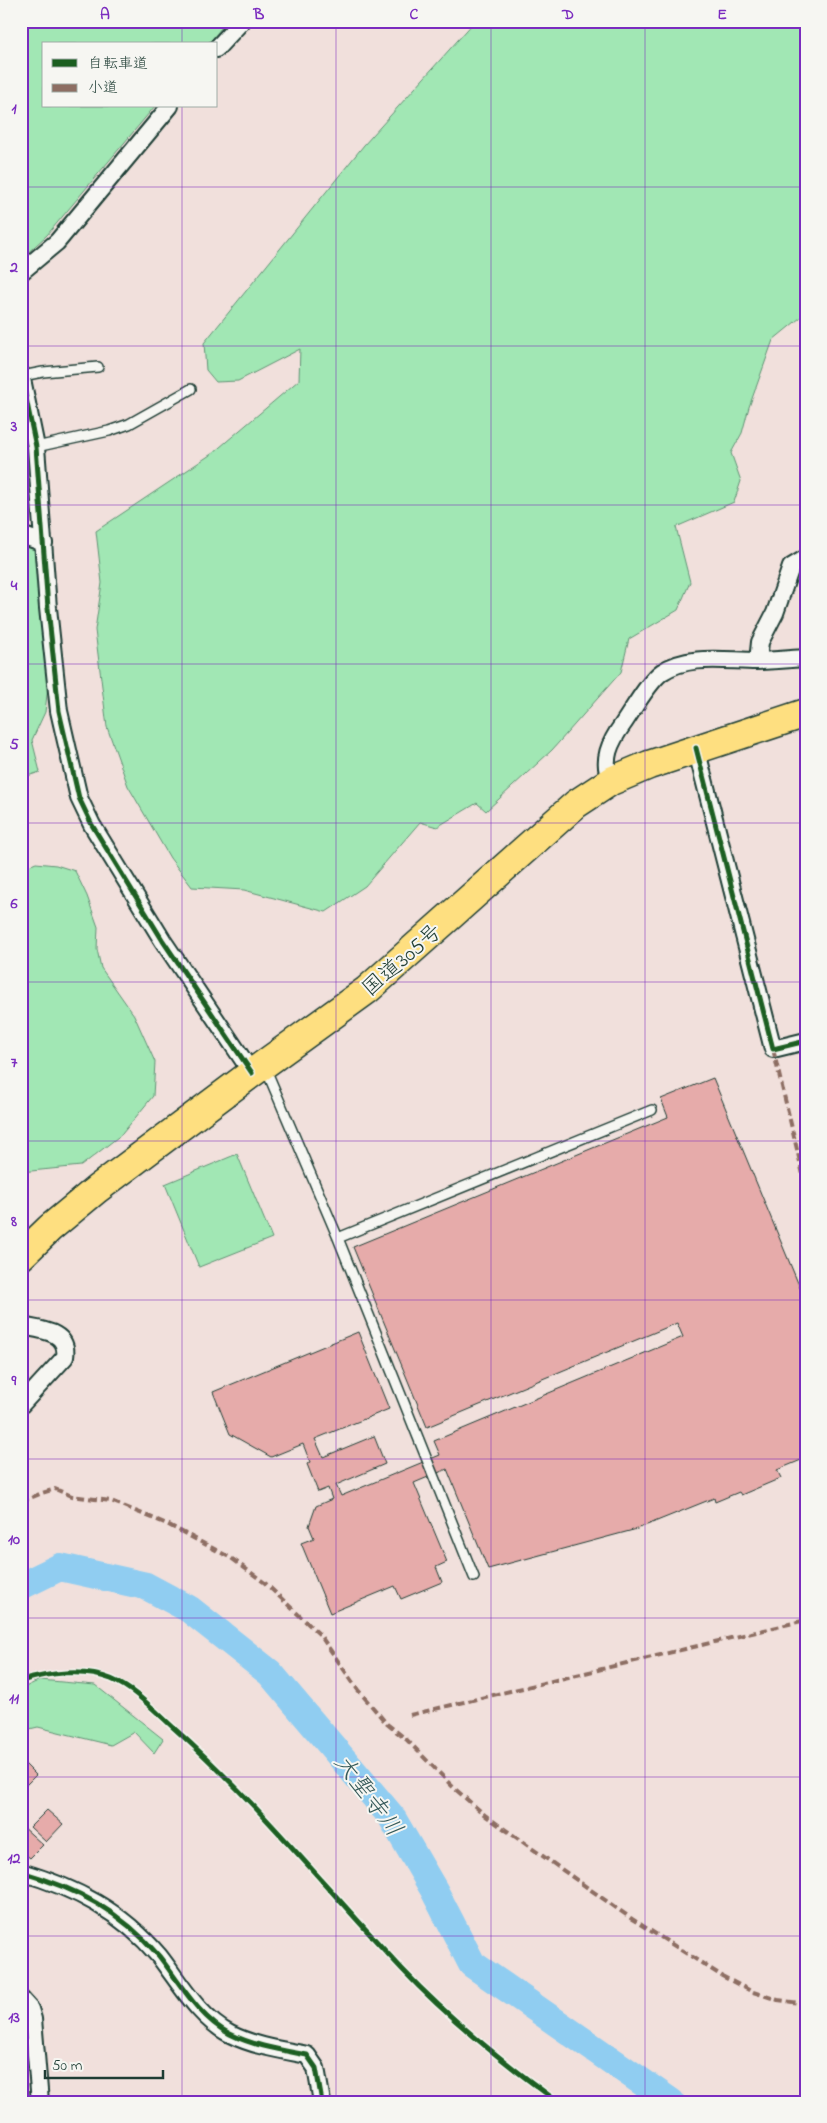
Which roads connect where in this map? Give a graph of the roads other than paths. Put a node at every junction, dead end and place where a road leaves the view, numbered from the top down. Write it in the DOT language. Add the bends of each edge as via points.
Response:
graph roads {
  1 [pos="242,21"];
  2 [pos="218,47"];
  3 [pos="168,108"];
  4 [pos="21,272"];
  5 [pos="98,367"];
  6 [pos="22,375"];
  7 [pos="191,390"];
  8 [pos="36,447"];
  9 [pos="21,535"];
  10 [pos="44,543"];
  11 [pos="806,558"];
  12 [pos="806,658"];
  13 [pos="758,661"];
  14 [pos="806,713"];
  15 [pos="696,748"];
  16 [pos="611,781"];
  17 [pos="806,1041"];
  18 [pos="258,1068"];
  19 [pos="652,1110"];
  20 [pos="338,1238"];
  21 [pos="21,1256"];
  22 [pos="21,1326"];
  23 [pos="21,1405"];
  24 [pos="474,1577"];
  25 [pos="21,1872"];
  26 [pos="21,1999"];
  27 [pos="40,2102"];
  28 [pos="322,2102"];
  1 -- 2 [label="street"];
  3 -- 4 [label="street" via="57,242"];
  5 -- 6 [label="lane"];
  6 -- 8 [label="street"];
  7 -- 8 [label="lane" via="129,424"];
  8 -- 10 [label="street"];
  9 -- 10 [label="street"];
  10 -- 18 [label="street" via="59,711 80,798 92,824 163,941"];
  11 -- 13 [label="street" via="791,567 775,613 760,642"];
  12 -- 13 [label="street"];
  13 -- 16 [label="street" via="694,660 662,672 614,737 606,769"];
  14 -- 15 [label="highway, 国道305号"];
  15 -- 16 [label="highway, 国道305号"];
  15 -- 17 [label="street" via="773,1049"];
  16 -- 18 [label="highway, 国道305号" via="542,832 367,990"];
  18 -- 20 [label="lane"];
  18 -- 21 [label="highway, 国道305号" via="97,1189"];
  19 -- 20 [label="lane"];
  20 -- 24 [label="lane"];
  22 -- 23 [label="street" via="46,1331 63,1340 67,1348 65,1357"];
  25 -- 28 [label="street" via="57,1882 125,1922 157,1954 208,2019 229,2034 252,2043 307,2055 316,2068"];
  26 -- 27 [label="street" via="30,2009 33,2020"];
}
